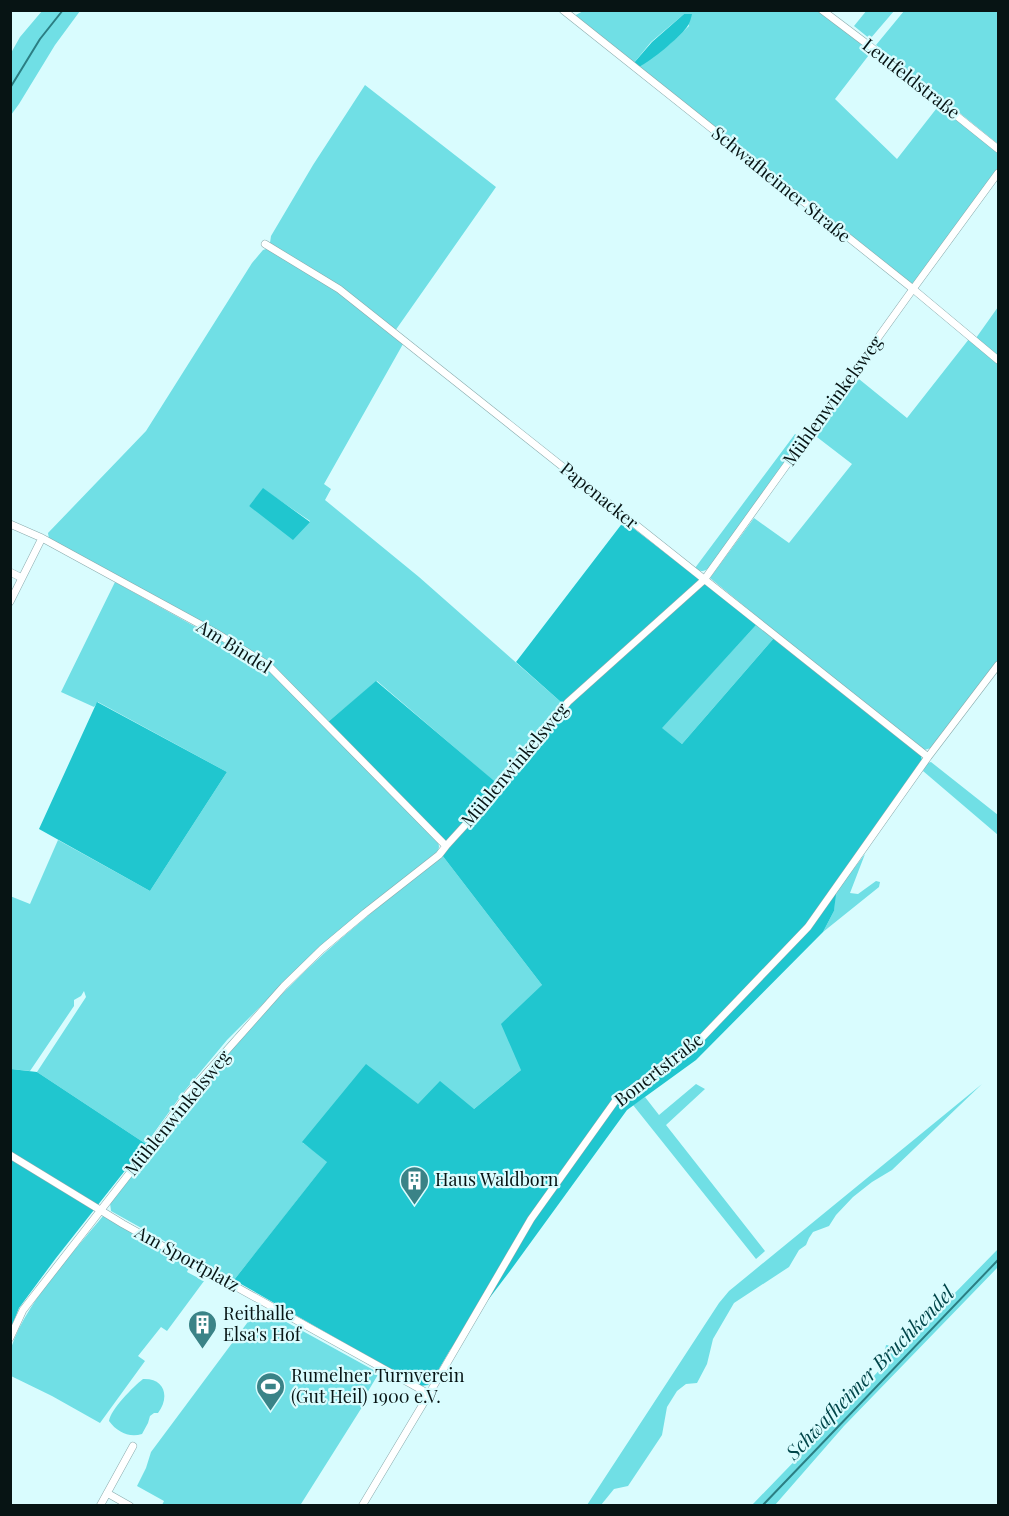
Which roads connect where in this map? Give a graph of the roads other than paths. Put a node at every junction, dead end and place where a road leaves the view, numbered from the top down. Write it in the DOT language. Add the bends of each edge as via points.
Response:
graph roads {
  1 [pos="563,10"];
  2 [pos="822,10"];
  3 [pos="999,149"];
  4 [pos="999,173"];
  5 [pos="264,244"];
  6 [pos="913,290"];
  7 [pos="999,360"];
  8 [pos="10,524"];
  9 [pos="42,538"];
  10 [pos="10,572"];
  11 [pos="22,578"];
  12 [pos="704,580"];
  13 [pos="10,602"];
  14 [pos="999,665"];
  15 [pos="928,757"];
  16 [pos="446,846"];
  17 [pos="10,1155"];
  18 [pos="101,1210"];
  19 [pos="10,1338"];
  20 [pos="429,1394"];
  21 [pos="133,1446"];
  22 [pos="107,1493"];
  23 [pos="100,1506"];
  24 [pos="130,1506"];
  25 [pos="362,1506"];
  1 -- 6 [label="street, Schwafheimer Straße"];
  2 -- 3 [label="street, Leutfeldstraße"];
  4 -- 6 [label="street, Mühlenwinkelsweg"];
  5 -- 12 [label="street, Papenacker" via="339,289"];
  6 -- 7 [label="street, Schwafheimer Straße"];
  6 -- 12 [label="street, Mühlenwinkelsweg"];
  8 -- 9 [label="street, Am Bindel"];
  9 -- 11 [label="street"];
  9 -- 16 [label="street, Am Bindel" via="268,665"];
  10 -- 11 [label="street"];
  11 -- 13 [label="street"];
  12 -- 15 [label="street, Papenacker"];
  12 -- 16 [label="street, Mühlenwinkelsweg" via="568,702"];
  14 -- 15 [label="street, Bonertstraße"];
  15 -- 20 [label="street, Bonertstraße" via="808,927 693,1047 616,1100 531,1219"];
  16 -- 18 [label="street, Mühlenwinkelsweg" via="322,949 284,987 187,1095"];
  17 -- 18 [label="street, Am Sportplatz"];
  18 -- 19 [label="street, Mühlenwinkelsweg" via="23,1310"];
  18 -- 20 [label="street, Am Sportplatz"];
  20 -- 25 [label="street, Bonertstraße"];
  21 -- 22 [label="street"];
  22 -- 23 [label="street"];
  22 -- 24 [label="street"];
}
